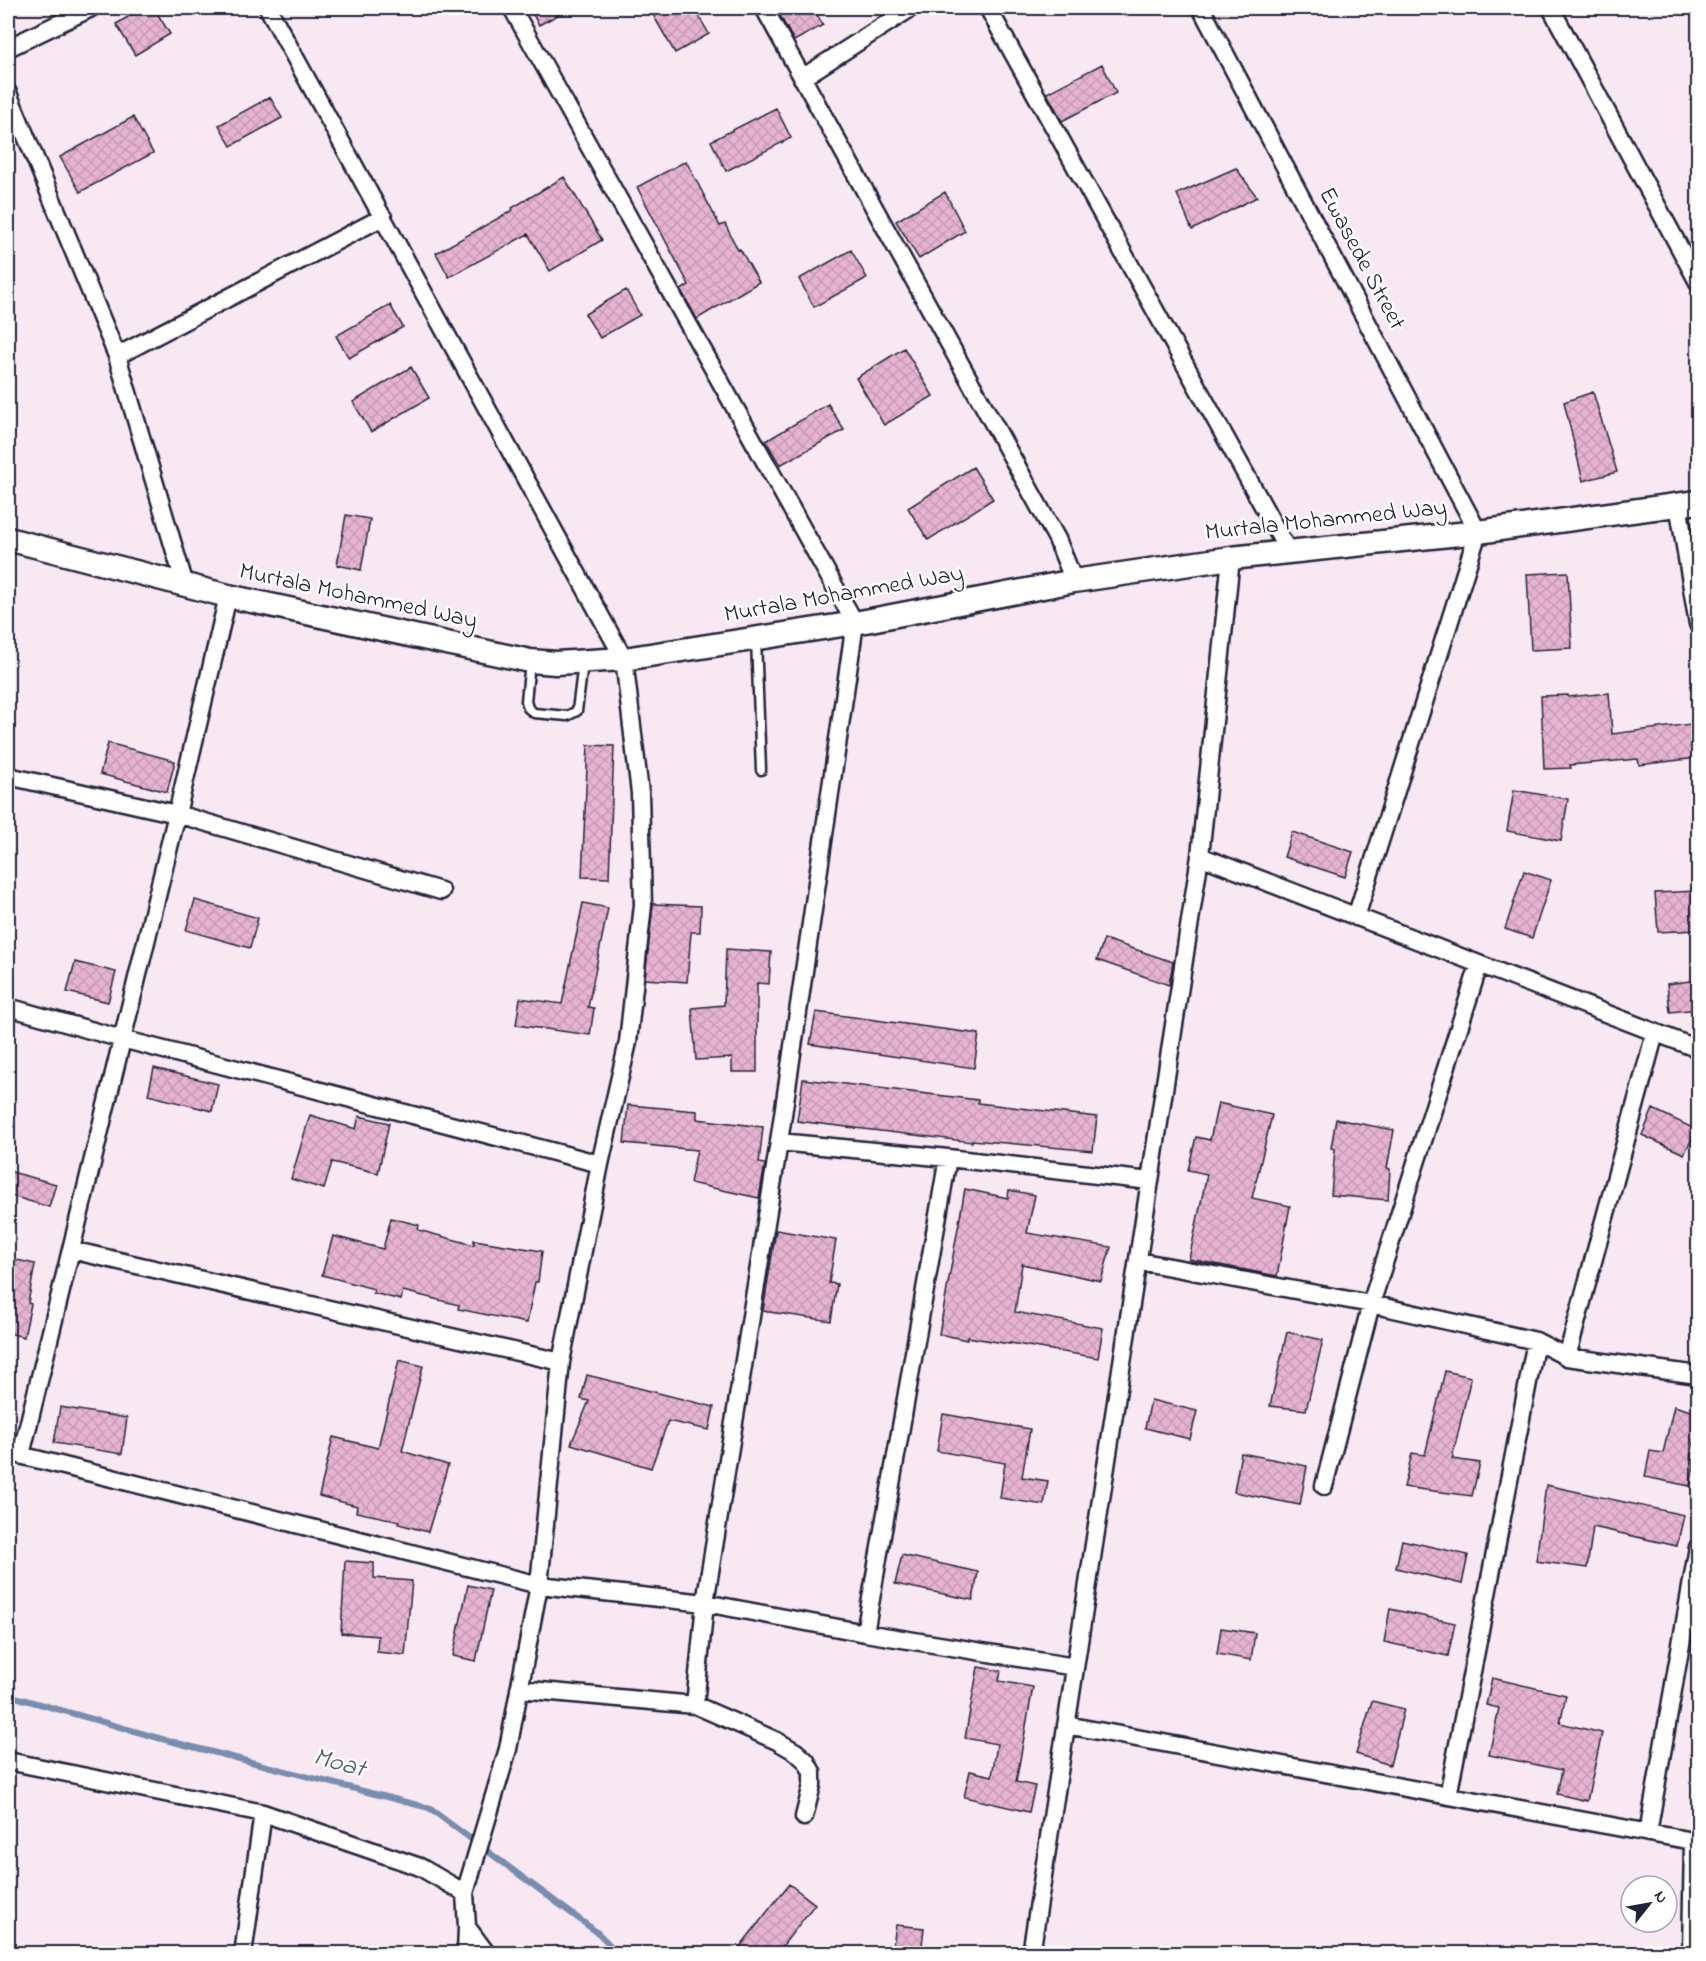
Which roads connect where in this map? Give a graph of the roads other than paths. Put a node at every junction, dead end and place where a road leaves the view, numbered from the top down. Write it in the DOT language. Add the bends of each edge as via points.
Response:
graph roads {
  1 [pos="91,8"];
  2 [pos="268,8"];
  3 [pos="513,8"];
  4 [pos="764,8"];
  5 [pos="911,8"];
  6 [pos="988,8"];
  7 [pos="1201,8"];
  8 [pos="1551,8"];
  9 [pos="8,48"];
  10 [pos="802,78"];
  11 [pos="8,93"];
  12 [pos="383,217"];
  13 [pos="1698,282"];
  14 [pos="117,356"];
  15 [pos="1688,503"];
  16 [pos="1478,532"];
  17 [pos="8,539"];
  18 [pos="1288,551"];
  19 [pos="1231,558"];
  20 [pos="1074,581"];
  21 [pos="185,585"];
  22 [pos="228,596"];
  23 [pos="855,623"];
  24 [pos="1698,624"];
  25 [pos="756,638"];
  26 [pos="624,659"];
  27 [pos="530,661"];
  28 [pos="584,661"];
  29 [pos="761,770"];
  30 [pos="8,776"];
  31 [pos="177,814"];
  32 [pos="1200,856"];
  33 [pos="441,891"];
  34 [pos="1356,917"];
  35 [pos="1479,965"];
  36 [pos="8,1007"];
  37 [pos="1654,1033"];
  38 [pos="122,1039"];
  39 [pos="1698,1048"];
  40 [pos="779,1142"];
  41 [pos="948,1158"];
  42 [pos="600,1164"];
  43 [pos="1150,1181"];
  44 [pos="71,1250"];
  45 [pos="1138,1261"];
  46 [pos="1371,1304"];
  47 [pos="1536,1341"];
  48 [pos="1567,1357"];
  49 [pos="561,1362"];
  50 [pos="1698,1376"];
  51 [pos="14,1454"];
  52 [pos="1324,1486"];
  53 [pos="1698,1547"];
  54 [pos="539,1585"];
  55 [pos="705,1603"];
  56 [pos="865,1633"];
  57 [pos="1075,1666"];
  58 [pos="519,1689"];
  59 [pos="694,1705"];
  60 [pos="1066,1725"];
  61 [pos="8,1761"];
  62 [pos="1448,1796"];
  63 [pos="263,1813"];
  64 [pos="804,1817"];
  65 [pos="1648,1833"];
  66 [pos="1696,1842"];
  67 [pos="465,1893"];
  68 [pos="467,1927"];
  69 [pos="243,1953"];
  70 [pos="466,1953"];
  71 [pos="487,1953"];
  72 [pos="1031,1953"];
  73 [pos="1691,1953"];
  1 -- 9 [label="street"];
  2 -- 12 [label="street"];
  3 -- 23 [label="street"];
  4 -- 10 [label="street"];
  5 -- 10 [label="street"];
  6 -- 18 [label="street"];
  7 -- 16 [label="street, Ewasede Street"];
  8 -- 13 [label="street"];
  10 -- 20 [label="street" via="1057,539"];
  11 -- 14 [label="street"];
  12 -- 14 [label="street"];
  12 -- 26 [label="street"];
  14 -- 21 [label="street"];
  15 -- 16 [label="street, Murtala Mohammed Way"];
  15 -- 24 [label="street"];
  16 -- 18 [label="street, Murtala Mohammed Way"];
  16 -- 34 [label="street"];
  17 -- 21 [label="street, Murtala Mohammed Way"];
  18 -- 19 [label="street, Murtala Mohammed Way"];
  19 -- 20 [label="street, Murtala Mohammed Way"];
  19 -- 32 [label="street"];
  20 -- 23 [label="street, Murtala Mohammed Way"];
  21 -- 22 [label="street, Murtala Mohammed Way"];
  22 -- 27 [label="street, Murtala Mohammed Way"];
  22 -- 31 [label="street"];
  23 -- 25 [label="street, Murtala Mohammed Way"];
  23 -- 40 [label="street"];
  25 -- 26 [label="street, Murtala Mohammed Way"];
  25 -- 29 [label="lane"];
  26 -- 28 [label="street, Murtala Mohammed Way"];
  26 -- 42 [label="street" via="640,793 643,905 628,1042"];
  27 -- 28 [label="street, Murtala Mohammed Way"];
  27 -- 28 [label="lane" via="528,708 567,716 577,711"];
  30 -- 31 [label="street"];
  31 -- 33 [label="street"];
  31 -- 38 [label="street"];
  32 -- 34 [label="street"];
  32 -- 43 [label="street"];
  34 -- 35 [label="street"];
  35 -- 37 [label="street"];
  35 -- 46 [label="street"];
  36 -- 38 [label="street"];
  37 -- 39 [label="street"];
  37 -- 48 [label="street"];
  38 -- 42 [label="street"];
  38 -- 44 [label="street"];
  40 -- 41 [label="street"];
  40 -- 55 [label="street"];
  41 -- 43 [label="street"];
  41 -- 56 [label="street"];
  42 -- 49 [label="street"];
  43 -- 45 [label="street"];
  44 -- 49 [label="street"];
  44 -- 51 [label="street"];
  45 -- 46 [label="street"];
  45 -- 57 [label="street"];
  46 -- 47 [label="street"];
  46 -- 52 [label="street"];
  47 -- 48 [label="street"];
  47 -- 62 [label="street"];
  48 -- 50 [label="street"];
  49 -- 54 [label="street"];
  51 -- 54 [label="street"];
  53 -- 65 [label="street"];
  54 -- 55 [label="street"];
  54 -- 58 [label="street"];
  55 -- 56 [label="street"];
  55 -- 59 [label="street"];
  56 -- 57 [label="street"];
  57 -- 60 [label="street"];
  58 -- 59 [label="street"];
  58 -- 67 [label="street" via="508,1749"];
  59 -- 64 [label="street" via="777,1741 806,1761 812,1772 812,1785"];
  60 -- 62 [label="street"];
  60 -- 72 [label="street"];
  61 -- 63 [label="street"];
  62 -- 65 [label="street"];
  63 -- 67 [label="street" via="420,1867"];
  63 -- 69 [label="street"];
  65 -- 66 [label="street"];
  66 -- 73 [label="street"];
  67 -- 68 [label="street"];
  68 -- 70 [label="street"];
  68 -- 71 [label="street"];
}
